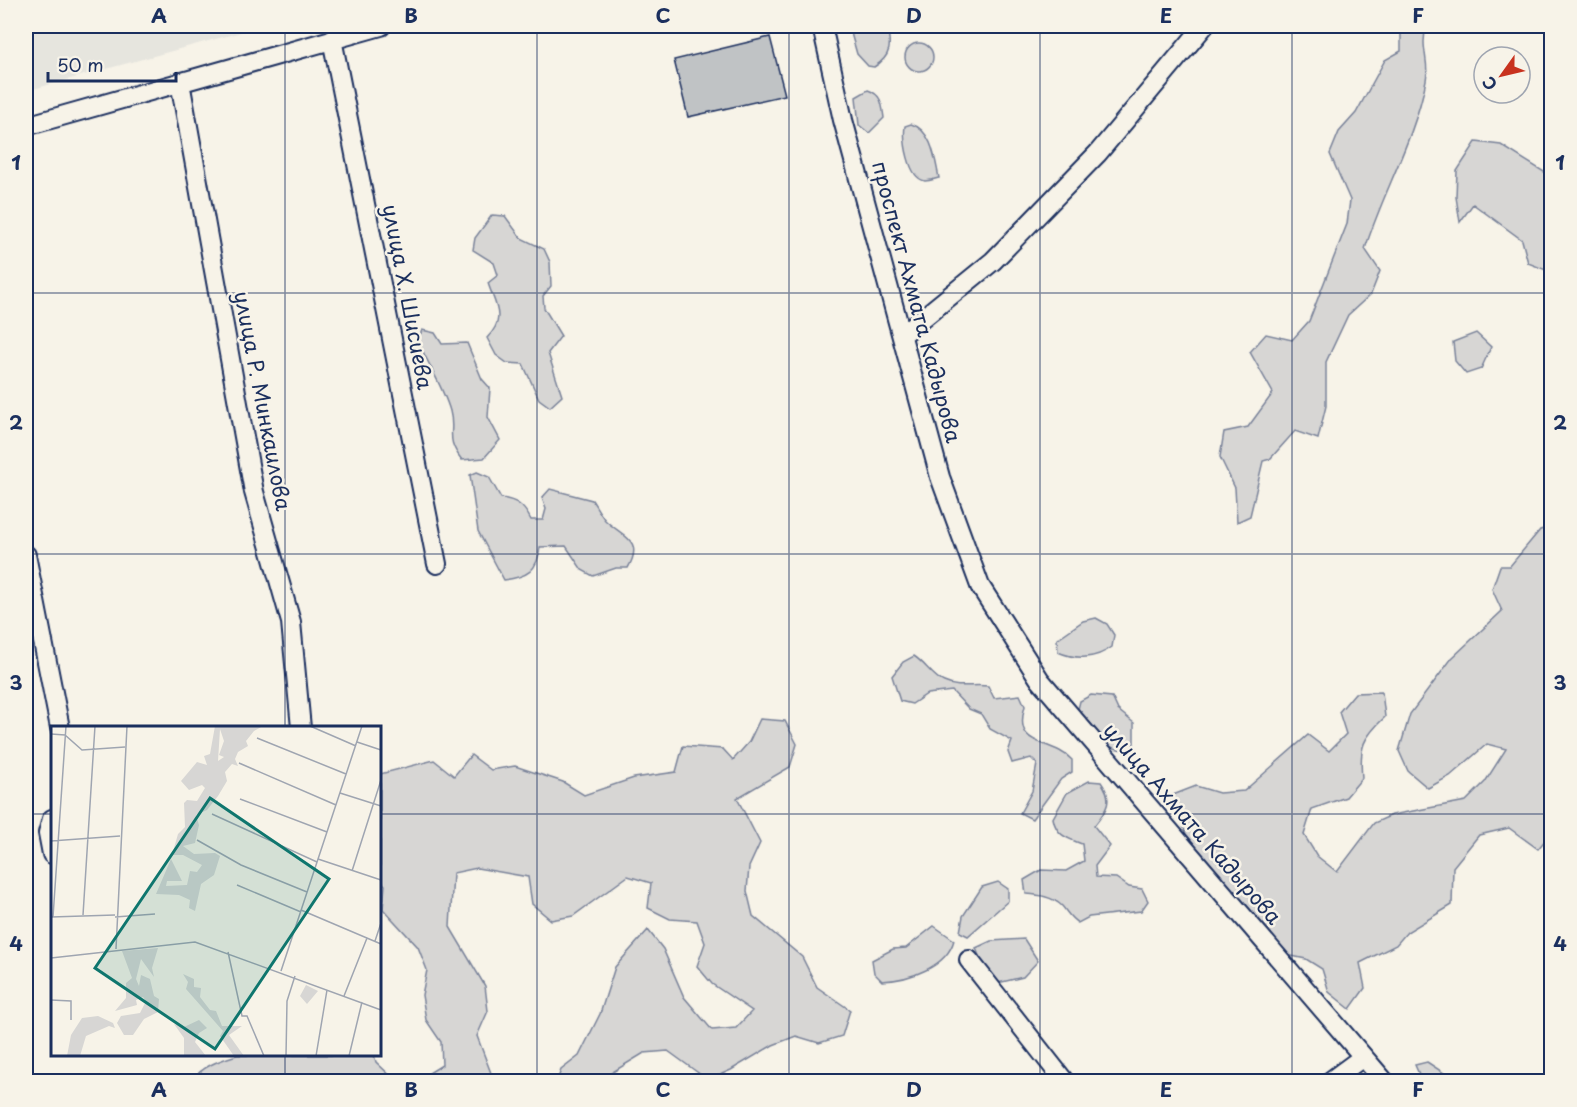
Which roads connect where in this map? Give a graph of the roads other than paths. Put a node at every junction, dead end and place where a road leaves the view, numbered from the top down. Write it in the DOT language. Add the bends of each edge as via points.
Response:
graph roads {
  1 [pos="381,26"];
  2 [pos="822,26"];
  3 [pos="1204,26"];
  4 [pos="324,36"];
  5 [pos="180,82"];
  6 [pos="26,126"];
  7 [pos="902,334"];
  8 [pos="26,555"];
  9 [pos="437,564"];
  10 [pos="980,586"];
  11 [pos="60,726"];
  12 [pos="301,726"];
  13 [pos="51,823"];
  14 [pos="51,849"];
  15 [pos="969,960"];
  16 [pos="1364,1057"];
  17 [pos="1065,1082"];
  18 [pos="1329,1082"];
  19 [pos="1385,1082"];
  1 -- 4 [label="street"];
  2 -- 7 [label="street, проспект Ахмата Кадырова" via="843,120"];
  3 -- 7 [label="street" via="1098,153 1010,244"];
  4 -- 5 [label="street"];
  4 -- 9 [label="street, улица Х. Шисиева"];
  5 -- 6 [label="street"];
  5 -- 12 [label="street, улица Р. Минкаилова" via="254,492 291,622"];
  7 -- 10 [label="street, проспект Ахмата Кадырова" via="940,477"];
  8 -- 11 [label="street"];
  10 -- 16 [label="street, улица Ахмата Кадырова" via="1040,680"];
  13 -- 14 [label="street"];
  15 -- 17 [label="street"];
  16 -- 18 [label="street"];
  16 -- 19 [label="street, улица Ахмата Кадырова"];
}
